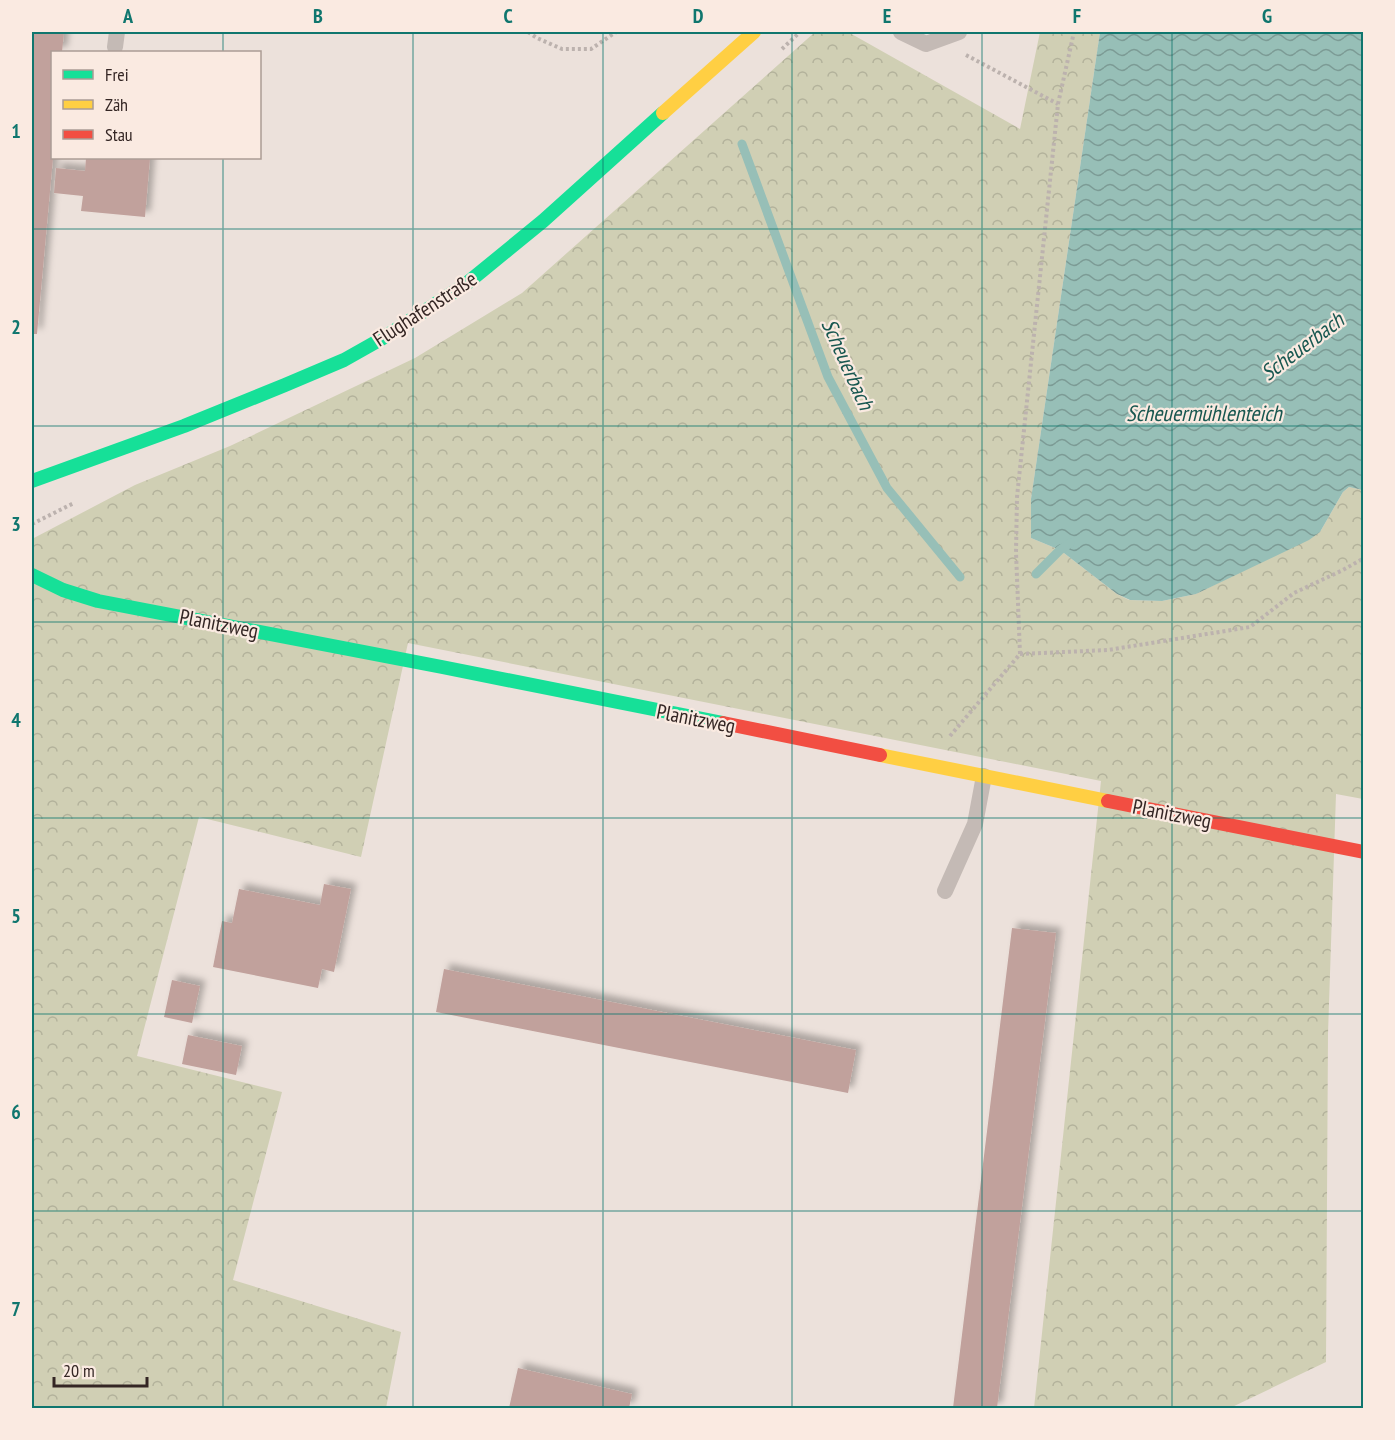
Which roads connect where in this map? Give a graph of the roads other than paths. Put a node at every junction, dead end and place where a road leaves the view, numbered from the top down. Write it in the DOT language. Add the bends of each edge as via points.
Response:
graph roads {
  1 [pos="754,32"];
  2 [pos="901,32"];
  3 [pos="959,32"];
  4 [pos="32,481"];
  5 [pos="32,574"];
  6 [pos="984,777"];
  7 [pos="1364,852"];
  8 [pos="945,891"];
  1 -- 4 [label="street, Flughafenstraße" via="543,221 466,284 383,338 344,360 184,426"];
  2 -- 3 [label="lane" via="926,44"];
  5 -- 6 [label="street, Planitzweg" via="63,590 98,601"];
  6 -- 7 [label="street, Planitzweg"];
  6 -- 8 [label="lane" via="975,824"];
}
